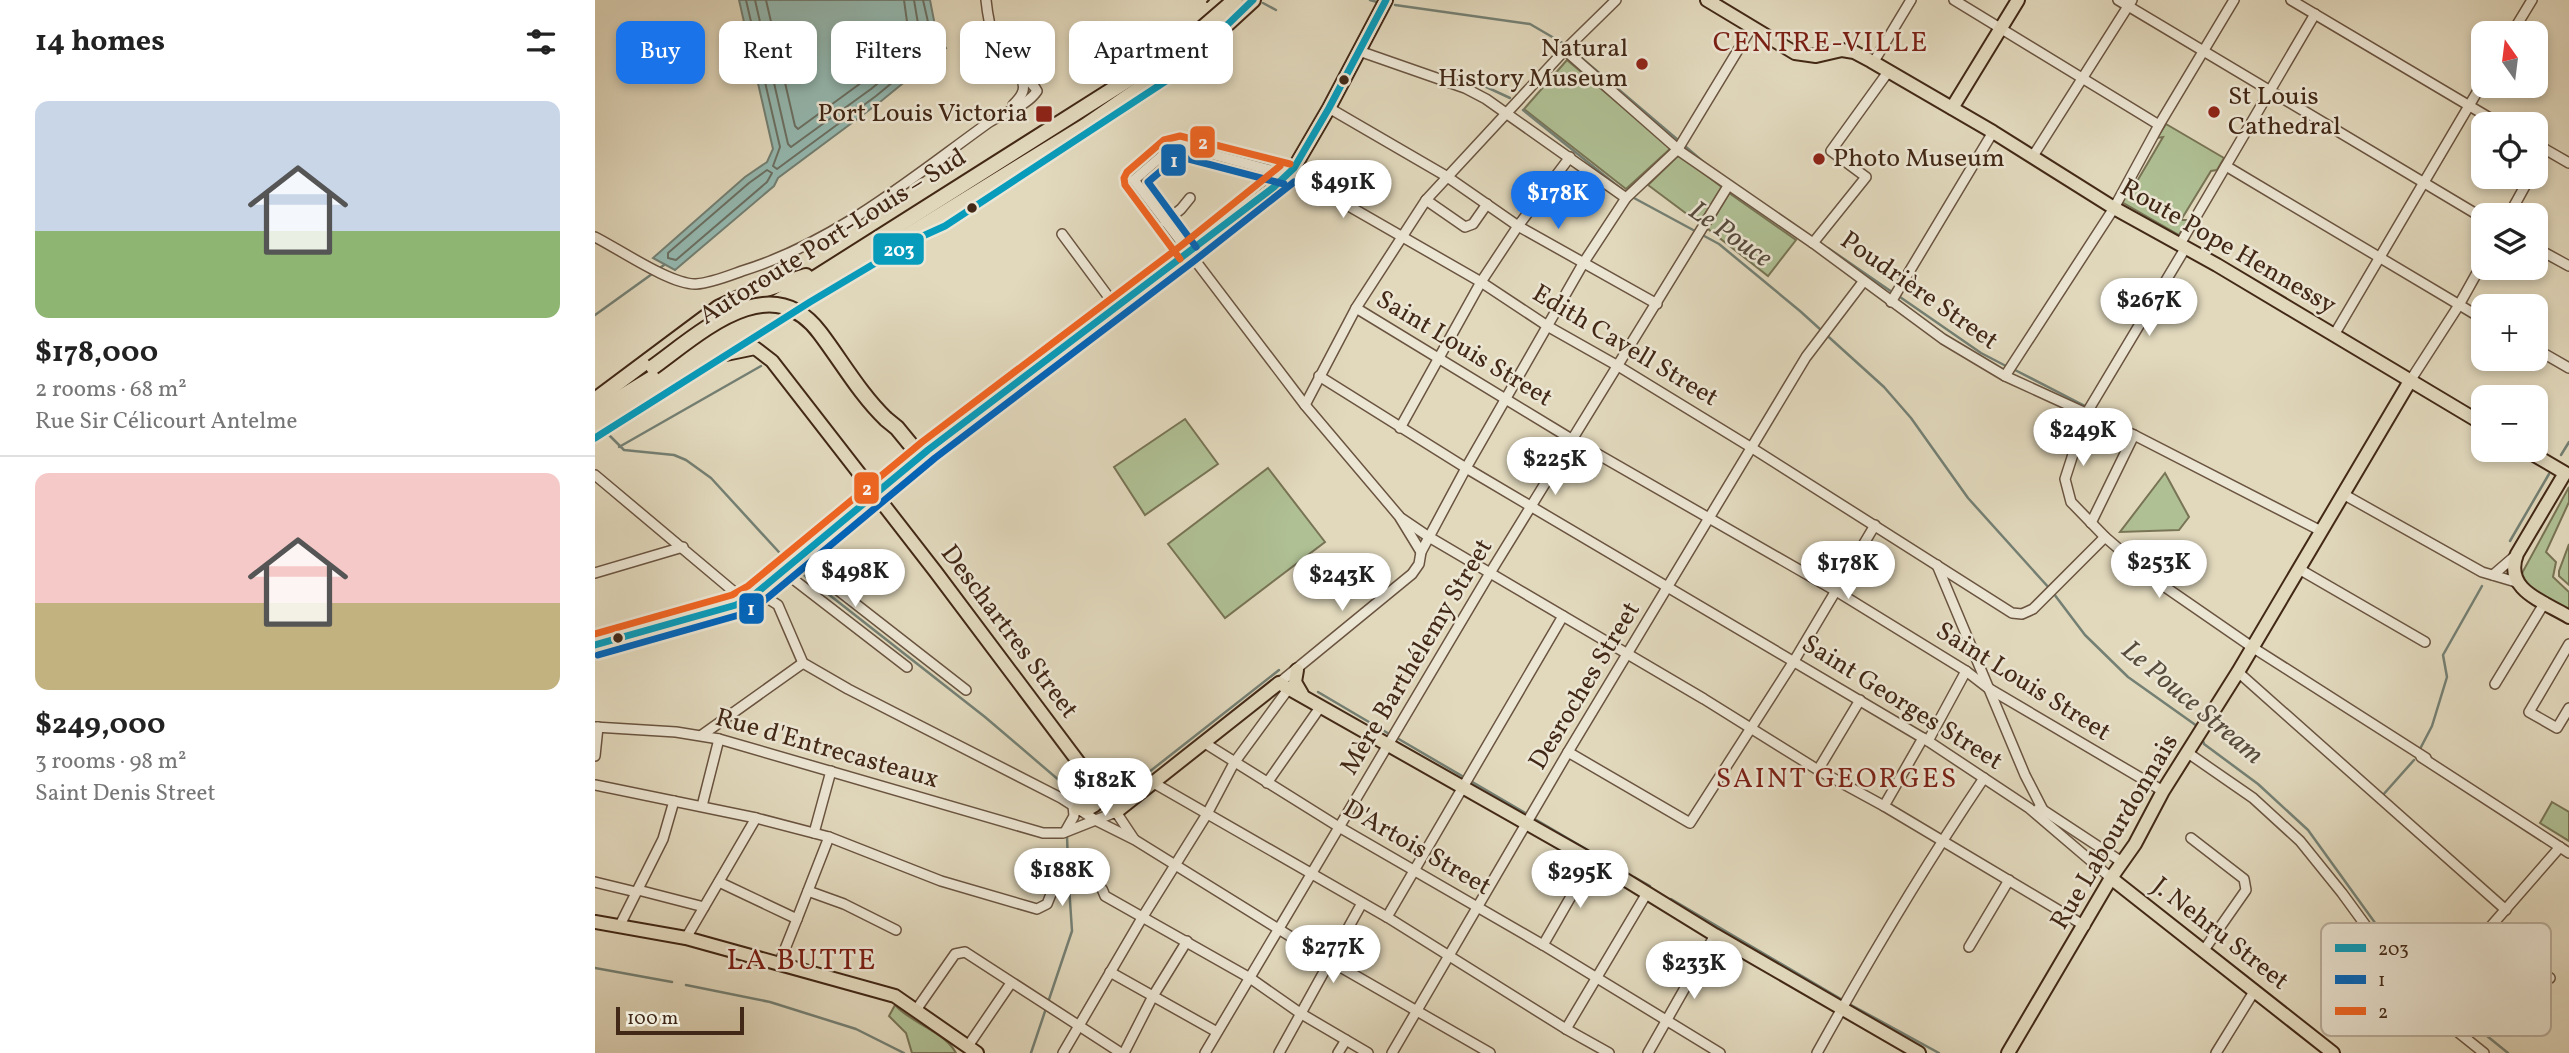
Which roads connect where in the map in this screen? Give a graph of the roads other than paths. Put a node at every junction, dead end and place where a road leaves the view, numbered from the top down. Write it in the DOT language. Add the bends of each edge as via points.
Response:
graph roads {
  1 [pos="986,0"];
  2 [pos="1616,0"];
  3 [pos="1707,0"];
  4 [pos="1911,0"];
  5 [pos="1954,0"];
  6 [pos="2018,0"];
  7 [pos="2118,0"];
  8 [pos="2234,0"];
  9 [pos="2291,0"];
  10 [pos="2532,0"];
  11 [pos="1385,2"];
  12 [pos="2130,3"];
  13 [pos="1239,5"];
  14 [pos="2315,14"];
  15 [pos="2519,21"];
  16 [pos="1752,27"];
  17 [pos="2000,29"];
  18 [pos="1362,46"];
  19 [pos="1568,48"];
  20 [pos="2203,51"];
  21 [pos="1873,63"];
  22 [pos="1888,72"];
  23 [pos="2081,79"];
  24 [pos="2271,91"];
  25 [pos="2474,98"];
  26 [pos="2469,106"];
  27 [pos="1329,108"];
  28 [pos="1952,108"];
  29 [pos="2479,112"];
  30 [pos="1507,113"];
  31 [pos="2159,125"];
  32 [pos="1993,132"];
  33 [pos="1678,149"];
  34 [pos="2548,151"];
  35 [pos="2033,156"];
  36 [pos="1570,157"];
  37 [pos="2569,163"];
  38 [pos="2226,166"];
  39 [pos="1287,174"];
  40 [pos="1446,176"];
  41 [pos="2425,183"];
  42 [pos="1728,186"];
  43 [pos="1189,198"];
  44 [pos="1626,198"];
  45 [pos="1426,200"];
  46 [pos="1487,204"];
  47 [pos="2114,208"];
  48 [pos="2471,211"];
  49 [pos="1165,222"];
  50 [pos="1518,226"];
  51 [pos="1062,234"];
  52 [pos="595,237"];
  53 [pos="1401,237"];
  54 [pos="1816,240"];
  55 [pos="2183,246"];
  56 [pos="1188,253"];
  57 [pos="2548,255"];
  58 [pos="2380,257"];
  59 [pos="1584,262"];
  60 [pos="2569,266"];
  61 [pos="841,269"];
  62 [pos="2473,280"];
  63 [pos="1481,282"];
  64 [pos="1863,282"];
  65 [pos="1891,302"];
  66 [pos="1657,304"];
  67 [pos="2459,305"];
  68 [pos="1117,307"];
  69 [pos="1356,308"];
  70 [pos="2471,312"];
  71 [pos="1549,327"];
  72 [pos="2334,335"];
  73 [pos="726,354"];
  74 [pos="2548,356"];
  75 [pos="1439,358"];
  76 [pos="1618,366"];
  77 [pos="2569,368"];
  78 [pos="1319,376"];
  79 [pos="2005,376"];
  80 [pos="2410,381"];
  81 [pos="1507,399"];
  82 [pos="1305,405"];
  83 [pos="605,412"];
  84 [pos="2086,414"];
  85 [pos="2471,417"];
  86 [pos="595,428"];
  87 [pos="1400,428"];
  88 [pos="2134,435"];
  89 [pos="595,438"];
  90 [pos="1573,440"];
  91 [pos="1752,448"];
  92 [pos="920,456"];
  93 [pos="2548,461"];
  94 [pos="1465,468"];
  95 [pos="2567,470"];
  96 [pos="595,475"];
  97 [pos="875,492"];
  98 [pos="2343,494"];
  99 [pos="1532,507"];
  100 [pos="1399,516"];
  101 [pos="1709,520"];
  102 [pos="2091,523"];
  103 [pos="1875,525"];
  104 [pos="2321,531"];
  105 [pos="1429,537"];
  106 [pos="2105,537"];
  107 [pos="683,547"];
  108 [pos="1421,552"];
  109 [pos="2517,554"];
  110 [pos="793,563"];
  111 [pos="1936,563"];
  112 [pos="2299,569"];
  113 [pos="595,573"];
  114 [pos="1490,573"];
  115 [pos="2493,575"];
  116 [pos="2514,575"];
  117 [pos="1668,587"];
  118 [pos="1836,591"];
  119 [pos="750,598"];
  120 [pos="2545,602"];
  121 [pos="1563,616"];
  122 [pos="2569,617"];
  123 [pos="2425,642"];
  124 [pos="2569,644"];
  125 [pos="595,645"];
  126 [pos="2252,647"];
  127 [pos="1628,653"];
  128 [pos="1794,661"];
  129 [pos="803,663"];
  130 [pos="907,667"];
  131 [pos="1297,670"];
  132 [pos="1966,671"];
  133 [pos="2238,672"];
  134 [pos="2495,684"];
  135 [pos="1284,686"];
  136 [pos="1989,688"];
  137 [pos="966,690"];
  138 [pos="1305,697"];
  139 [pos="1860,700"];
  140 [pos="1321,706"];
  141 [pos="2569,708"];
  142 [pos="596,727"];
  143 [pos="1751,729"];
  144 [pos="702,735"];
  145 [pos="719,739"];
  146 [pos="1926,739"];
  147 [pos="1203,742"];
  148 [pos="1389,744"];
  149 [pos="1568,752"];
  150 [pos="2188,753"];
  151 [pos="595,756"];
  152 [pos="1234,763"];
  153 [pos="1818,770"];
  154 [pos="831,771"];
  155 [pos="2025,775"];
  156 [pos="1984,778"];
  157 [pos="1467,781"];
  158 [pos="1152,782"];
  159 [pos="1267,783"];
  160 [pos="595,785"];
  161 [pos="1097,789"];
  162 [pos="2163,791"];
  163 [pos="2013,797"];
  164 [pos="674,801"];
  165 [pos="702,806"];
  166 [pos="1884,806"];
  167 [pos="1075,807"];
  168 [pos="2029,808"];
  169 [pos="2043,810"];
  170 [pos="1116,812"];
  171 [pos="1207,814"];
  172 [pos="756,818"];
  173 [pos="1531,818"];
  174 [pos="1097,821"];
  175 [pos="1339,827"];
  176 [pos="1063,833"];
  177 [pos="2079,833"];
  178 [pos="814,834"];
  179 [pos="829,837"];
  180 [pos="2191,838"];
  181 [pos="1136,840"];
  182 [pos="1942,841"];
  183 [pos="2071,844"];
  184 [pos="2560,848"];
  185 [pos="2569,853"];
  186 [pos="1592,860"];
  187 [pos="2122,862"];
  188 [pos="1176,866"];
  189 [pos="1415,870"];
  190 [pos="1312,875"];
  191 [pos="2111,878"];
  192 [pos="2009,880"];
  193 [pos="595,882"];
  194 [pos="719,882"];
  195 [pos="637,891"];
  196 [pos="808,891"];
  197 [pos="1647,894"];
  198 [pos="1362,903"];
  199 [pos="704,907"];
  200 [pos="1479,908"];
  201 [pos="2506,910"];
  202 [pos="1142,918"];
  203 [pos="1387,918"];
  204 [pos="797,919"];
  205 [pos="595,922"];
  206 [pos="2364,923"];
  207 [pos="2494,923"];
  208 [pos="620,925"];
  209 [pos="2084,926"];
  210 [pos="897,930"];
  211 [pos="1279,930"];
  212 [pos="1716,935"];
  213 [pos="686,938"];
  214 [pos="1187,941"];
  215 [pos="1542,945"];
  216 [pos="1969,947"];
  217 [pos="2204,950"];
  218 [pos="1448,956"];
  219 [pos="1330,961"];
  220 [pos="779,964"];
  221 [pos="1110,972"];
  222 [pos="1250,978"];
  223 [pos="1598,979"];
  224 [pos="1011,983"];
  225 [pos="2255,990"];
  226 [pos="1153,996"];
  227 [pos="1844,1004"];
  228 [pos="1417,1009"];
  229 [pos="916,1010"];
  230 [pos="1300,1013"];
  231 [pos="1665,1021"];
  232 [pos="1080,1025"];
  233 [pos="1566,1029"];
  234 [pos="1217,1032"];
  235 [pos="2463,1036"];
  236 [pos="1346,1040"];
  237 [pos="972,1050"];
  238 [pos="1063,1053"];
  239 [pos="1122,1053"];
  240 [pos="1205,1053"];
  241 [pos="1279,1053"];
  242 [pos="1338,1053"];
  243 [pos="1368,1053"];
  244 [pos="1392,1053"];
  245 [pos="1490,1053"];
  246 [pos="1609,1053"];
  247 [pos="1649,1053"];
  248 [pos="1720,1053"];
  249 [pos="1817,1053"];
  250 [pos="1919,1053"];
  251 [pos="2008,1053"];
  252 [pos="2216,1053"];
  253 [pos="2333,1053"];
  254 [pos="2484,1053"];
  1 -- 52 [label="street" via="992,37 1002,56 1037,91 819,240 772,262 704,283 686,283"];
  2 -- 19 [label="street"];
  3 -- 16 [label="main road, Route Pope Hennessy"];
  4 -- 21 [label="street"];
  5 -- 17 [label="street"];
  6 -- 17 [label="main road"];
  7 -- 12 [label="street"];
  8 -- 20 [label="street"];
  9 -- 14 [label="street"];
  10 -- 15 [label="street"];
  11 -- 18 [label="main road"];
  12 -- 20 [label="street"];
  12 -- 23 [label="street"];
  13 -- 61 [label="highway, Autoroute Port-Louis – Sud"];
  14 -- 24 [label="street"];
  14 -- 26 [label="street"];
  16 -- 21 [label="main road, Route Pope Hennessy" via="1795,53 1816,56 1842,50"];
  16 -- 33 [label="street"];
  17 -- 23 [label="street"];
  17 -- 28 [label="main road"];
  18 -- 27 [label="main road"];
  18 -- 30 [label="street" via="1465,88"];
  19 -- 30 [label="street"];
  19 -- 33 [label="street, Poudrière Street"];
  20 -- 24 [label="street"];
  20 -- 31 [label="street"];
  21 -- 22 [label="main road, Route Pope Hennessy"];
  22 -- 28 [label="main road, Route Pope Hennessy"];
  22 -- 54 [label="street" via="1831,150 1866,177"];
  23 -- 31 [label="street"];
  23 -- 35 [label="street"];
  24 -- 38 [label="street"];
  24 -- 41 [label="street"];
  25 -- 26 [label="street"];
  26 -- 29 [label="street"];
  26 -- 41 [label="street"];
  27 -- 39 [label="main road"];
  27 -- 40 [label="street"];
  28 -- 32 [label="main road, Route Pope Hennessy"];
  30 -- 36 [label="street"];
  30 -- 40 [label="street"];
  31 -- 47 [label="street"];
  32 -- 35 [label="main road, Route Pope Hennessy"];
  32 -- 65 [label="street"];
  33 -- 42 [label="street, Poudrière Street"];
  33 -- 44 [label="street"];
  34 -- 37 [label="street"];
  35 -- 47 [label="main road, Route Pope Hennessy"];
  36 -- 44 [label="street"];
  36 -- 50 [label="street"];
  38 -- 55 [label="street"];
  38 -- 58 [label="street"];
  39 -- 49 [label="street, Edith Cavell Street" via="1181,146 1170,149 1134,180"];
  39 -- 53 [label="street, Edith Cavell Street"];
  39 -- 56 [label="main road"];
  40 -- 45 [label="street"];
  40 -- 46 [label="street"];
  41 -- 48 [label="street"];
  41 -- 58 [label="street"];
  42 -- 54 [label="street, Poudrière Street"];
  42 -- 66 [label="street, Mère Barthélemy Street"];
  43 -- 49 [label="street"];
  44 -- 59 [label="street"];
  45 -- 46 [label="street" via="1465,228"];
  45 -- 53 [label="street"];
  46 -- 50 [label="street"];
  47 -- 55 [label="main road, Route Pope Hennessy"];
  47 -- 79 [label="street"];
  49 -- 56 [label="street"];
  50 -- 59 [label="street"];
  50 -- 63 [label="street"];
  51 -- 68 [label="street"];
  53 -- 63 [label="street, Edith Cavell Street"];
  53 -- 69 [label="street"];
  54 -- 64 [label="street, Poudrière Street"];
  55 -- 72 [label="main road, Route Pope Hennessy"];
  55 -- 84 [label="street"];
  56 -- 68 [label="main road"];
  56 -- 82 [label="street"];
  57 -- 60 [label="street"];
  58 -- 67 [label="street"];
  58 -- 72 [label="street"];
  59 -- 66 [label="street"];
  59 -- 71 [label="street"];
  61 -- 73 [label="highway" via="810,302"];
  61 -- 83 [label="highway, Autoroute Port-Louis – Sud"];
  61 -- 83 [label="highway, Autoroute Port-Louis – Sud" via="700,363"];
  61 -- 83 [label="highway" via="718,308"];
  62 -- 67 [label="street"];
  63 -- 71 [label="street, Edith Cavell Street"];
  63 -- 75 [label="street"];
  64 -- 65 [label="street, Poudrière Street"];
  64 -- 91 [label="street, Desroches Street" via="1816,341"];
  65 -- 79 [label="street, Poudrière Street"];
  66 -- 76 [label="street, Mère Barthélemy Street"];
  67 -- 70 [label="street"];
  67 -- 80 [label="street"];
  68 -- 92 [label="main road"];
  69 -- 75 [label="street, Saint Louis Street"];
  69 -- 78 [label="street"];
  71 -- 76 [label="street, Edith Cavell Street"];
  71 -- 81 [label="street"];
  72 -- 80 [label="main road, Route Pope Hennessy"];
  73 -- 83 [label="highway"];
  73 -- 97 [label="main road, Deschartres Street" via="747,348 763,352"];
  74 -- 77 [label="street"];
  75 -- 81 [label="street, Saint Louis Street"];
  75 -- 87 [label="street"];
  76 -- 90 [label="street, Mère Barthélemy Street"];
  76 -- 91 [label="street, Edith Cavell Street"];
  78 -- 82 [label="street"];
  78 -- 87 [label="street, Saint Georges Street"];
  79 -- 84 [label="street, Poudrière Street"];
  80 -- 85 [label="main road, Route Pope Hennessy"];
  80 -- 98 [label="main road, Rue Labourdonnais"];
  81 -- 90 [label="street, Saint Louis Street"];
  81 -- 94 [label="street"];
  82 -- 100 [label="street"];
  83 -- 86 [label="highway"];
  83 -- 89 [label="highway"];
  83 -- 92 [label="highway, bridge" via="618,393 727,314 758,305 779,306 816,327 870,403"];
  84 -- 88 [label="street, Poudrière Street"];
  84 -- 102 [label="street" via="2065,478 2071,502"];
  87 -- 94 [label="street, Saint Georges Street"];
  88 -- 102 [label="street"];
  88 -- 104 [label="street, Poudrière Street"];
  90 -- 99 [label="street, Mère Barthélemy Street"];
  90 -- 101 [label="street, Saint Louis Street"];
  91 -- 101 [label="street, Desroches Street"];
  91 -- 103 [label="street, Edith Cavell Street"];
  92 -- 97 [label="main road"];
  93 -- 95 [label="main road"];
  94 -- 99 [label="street, Saint Georges Street"];
  94 -- 105 [label="street"];
  95 -- 109 [label="main road"];
  96 -- 107 [label="street"];
  97 -- 110 [label="main road"];
  97 -- 161 [label="main road, Deschartres Street"];
  98 -- 104 [label="main road, Rue Labourdonnais"];
  98 -- 115 [label="street"];
  99 -- 114 [label="street, Mère Barthélemy Street"];
  99 -- 117 [label="street, Saint Georges Street"];
  100 -- 105 [label="street"];
  100 -- 108 [label="street"];
  101 -- 117 [label="street, Desroches Street"];
  101 -- 118 [label="street, Saint Louis Street"];
  102 -- 106 [label="street"];
  103 -- 111 [label="street, Edith Cavell Street"];
  103 -- 118 [label="street"];
  104 -- 112 [label="main road, Rue Labourdonnais"];
  105 -- 108 [label="street"];
  105 -- 114 [label="street"];
  106 -- 111 [label="street, Edith Cavell Street" via="2028,612 2017,614"];
  106 -- 126 [label="street" via="2155,580"];
  107 -- 113 [label="street"];
  107 -- 119 [label="street"];
  108 -- 131 [label="street" via="1412,574"];
  109 -- 115 [label="street"];
  109 -- 116 [label="main road"];
  110 -- 119 [label="main road"];
  110 -- 130 [label="street"];
  110 -- 137 [label="street" via="807,566"];
  111 -- 136 [label="street"];
  112 -- 123 [label="street"];
  112 -- 126 [label="main road, Rue Labourdonnais"];
  114 -- 121 [label="street"];
  114 -- 148 [label="street, Mère Barthélemy Street"];
  115 -- 116 [label="street"];
  116 -- 120 [label="main road" via="2521,587"];
  117 -- 127 [label="street, Desroches Street"];
  117 -- 128 [label="street, Saint Georges Street"];
  118 -- 128 [label="street"];
  118 -- 132 [label="street, Saint Louis Street"];
  119 -- 125 [label="main road"];
  119 -- 129 [label="street" via="767,598 778,605"];
  120 -- 122 [label="main road"];
  120 -- 134 [label="street"];
  121 -- 127 [label="street"];
  121 -- 157 [label="street"];
  124 -- 141 [label="street" via="2529,712 2557,729"];
  126 -- 126 [label="street" via="2426,758 2412,749"];
  126 -- 133 [label="main road, Rue Labourdonnais"];
  126 -- 184 [label="street"];
  127 -- 143 [label="street"];
  127 -- 149 [label="street, Desroches Street"];
  128 -- 139 [label="street, Saint Georges Street"];
  128 -- 143 [label="street"];
  129 -- 144 [label="street"];
  129 -- 167 [label="street"];
  131 -- 135 [label="street"];
  131 -- 138 [label="main road" via="1295,682"];
  132 -- 136 [label="street, Saint Louis Street"];
  132 -- 146 [label="street"];
  133 -- 150 [label="main road, Rue Labourdonnais"];
  133 -- 201 [label="street"];
  135 -- 138 [label="main road"];
  135 -- 147 [label="main road"];
  135 -- 152 [label="street"];
  136 -- 155 [label="street"];
  136 -- 162 [label="street, Saint Louis Street"];
  138 -- 140 [label="main road"];
  139 -- 146 [label="street, Saint Georges Street"];
  139 -- 153 [label="street"];
  140 -- 148 [label="main road"];
  140 -- 159 [label="street"];
  142 -- 144 [label="street, Rue d'Entrecasteaux"];
  142 -- 151 [label="street"];
  143 -- 149 [label="street" via="1690,823"];
  143 -- 153 [label="street"];
  144 -- 145 [label="street, Rue d'Entrecasteaux"];
  145 -- 154 [label="street, Rue d'Entrecasteaux"];
  145 -- 165 [label="street"];
  146 -- 156 [label="street, Saint Georges Street"];
  146 -- 166 [label="street"];
  147 -- 152 [label="street, D'Artois Street"];
  147 -- 158 [label="main road"];
  148 -- 157 [label="main road"];
  148 -- 175 [label="street, Mère Barthélemy Street"];
  149 -- 173 [label="street, Desroches Street"];
  150 -- 162 [label="main road, Rue Labourdonnais"];
  150 -- 206 [label="street" via="2253,798 2300,841"];
  152 -- 159 [label="street, D'Artois Street"];
  152 -- 171 [label="street"];
  153 -- 166 [label="street"];
  154 -- 176 [label="street, Rue d'Entrecasteaux" via="1043,833"];
  154 -- 178 [label="street"];
  155 -- 163 [label="street" via="2023,790"];
  155 -- 169 [label="street"];
  156 -- 163 [label="street, Saint Georges Street"];
  156 -- 182 [label="street"];
  157 -- 173 [label="main road"];
  157 -- 189 [label="street"];
  158 -- 170 [label="main road"];
  158 -- 171 [label="street"];
  159 -- 175 [label="street, D'Artois Street"];
  160 -- 164 [label="street"];
  161 -- 167 [label="main road" via="1095,805"];
  161 -- 170 [label="main road, Deschartres Street"];
  162 -- 187 [label="main road, Rue Labourdonnais"];
  163 -- 168 [label="street, Saint Georges Street"];
  164 -- 165 [label="street"];
  164 -- 195 [label="street" via="663,839"];
  165 -- 172 [label="street"];
  166 -- 182 [label="street"];
  167 -- 174 [label="street"];
  167 -- 176 [label="street"];
  168 -- 169 [label="street, Saint Georges Street"];
  168 -- 183 [label="street, Saint Georges Street"];
  169 -- 177 [label="street, Saint Georges Street"];
  170 -- 174 [label="street, Rue d'Entrecasteaux"];
  170 -- 181 [label="street, Deschartres Street"];
  171 -- 188 [label="street"];
  171 -- 190 [label="street"];
  172 -- 178 [label="street"];
  172 -- 194 [label="street"];
  173 -- 186 [label="main road"];
  173 -- 200 [label="street, Desroches Street"];
  174 -- 176 [label="street, Rue d'Entrecasteaux"];
  174 -- 181 [label="street"];
  175 -- 189 [label="street, D'Artois Street"];
  175 -- 190 [label="street, Mère Barthélemy Street"];
  177 -- 183 [label="street"];
  177 -- 187 [label="street, Saint Georges Street"];
  178 -- 179 [label="street"];
  179 -- 196 [label="street"];
  179 -- 202 [label="street" via="941,881 1037,909 1047,904 1059,871 1070,868 1095,880 1105,896"];
  180 -- 217 [label="street" via="2246,884"];
  181 -- 188 [label="street"];
  182 -- 192 [label="street"];
  182 -- 227 [label="street"];
  183 -- 191 [label="street, Saint Georges Street"];
  184 -- 185 [label="street"];
  184 -- 201 [label="street"];
  186 -- 197 [label="main road"];
  186 -- 215 [label="street"];
  187 -- 191 [label="main road, Rue Labourdonnais"];
  188 -- 202 [label="street"];
  188 -- 211 [label="street"];
  189 -- 200 [label="street, D'Artois Street"];
  189 -- 203 [label="street"];
  190 -- 198 [label="street"];
  190 -- 211 [label="street, Mère Barthélemy Street"];
  191 -- 209 [label="main road, Rue Labourdonnais"];
  191 -- 217 [label="main road, J. Nehru Street"];
  192 -- 209 [label="street"];
  192 -- 216 [label="street"];
  193 -- 195 [label="street"];
  194 -- 199 [label="street"];
  194 -- 204 [label="street"];
  195 -- 199 [label="street"];
  195 -- 208 [label="street"];
  196 -- 204 [label="street"];
  196 -- 210 [label="street"];
  197 -- 212 [label="main road"];
  197 -- 223 [label="street"];
  198 -- 203 [label="street"];
  198 -- 219 [label="street"];
  199 -- 213 [label="street"];
  200 -- 215 [label="street, D'Artois Street"];
  200 -- 218 [label="street, Desroches Street"];
  201 -- 207 [label="street"];
  202 -- 214 [label="street"];
  202 -- 221 [label="street"];
  203 -- 218 [label="street"];
  204 -- 220 [label="street"];
  205 -- 208 [label="main road"];
  208 -- 213 [label="main road"];
  209 -- 251 [label="main road, Rue Labourdonnais"];
  211 -- 219 [label="street"];
  211 -- 222 [label="street, Mère Barthélemy Street"];
  212 -- 227 [label="main road"];
  212 -- 231 [label="street"];
  213 -- 220 [label="main road"];
  214 -- 222 [label="street"];
  214 -- 226 [label="street"];
  215 -- 223 [label="street, D'Artois Street"];
  217 -- 225 [label="main road, J. Nehru Street"];
  218 -- 228 [label="street, Desroches Street"];
  218 -- 233 [label="street"];
  219 -- 228 [label="street"];
  219 -- 230 [label="street"];
  220 -- 229 [label="main road" via="895,996"];
  221 -- 226 [label="street"];
  221 -- 232 [label="street"];
  222 -- 230 [label="street"];
  222 -- 234 [label="street, Mère Barthélemy Street"];
  223 -- 231 [label="street, D'Artois Street"];
  223 -- 233 [label="street"];
  224 -- 229 [label="street" via="959,952"];
  224 -- 232 [label="street"];
  224 -- 237 [label="street"];
  225 -- 252 [label="street"];
  225 -- 253 [label="main road, J. Nehru Street"];
  226 -- 234 [label="street"];
  226 -- 239 [label="street"];
  227 -- 249 [label="street"];
  227 -- 250 [label="main road"];
  228 -- 244 [label="street, Desroches Street"];
  228 -- 245 [label="street"];
  229 -- 237 [label="main road"];
  230 -- 236 [label="street"];
  230 -- 241 [label="street"];
  231 -- 247 [label="street"];
  231 -- 248 [label="street, D'Artois Street"];
  232 -- 238 [label="street"];
  232 -- 239 [label="street"];
  233 -- 246 [label="street"];
  234 -- 240 [label="street, Mère Barthélemy Street"];
  235 -- 254 [label="street"];
  236 -- 242 [label="street"];
  236 -- 243 [label="street"];
}
